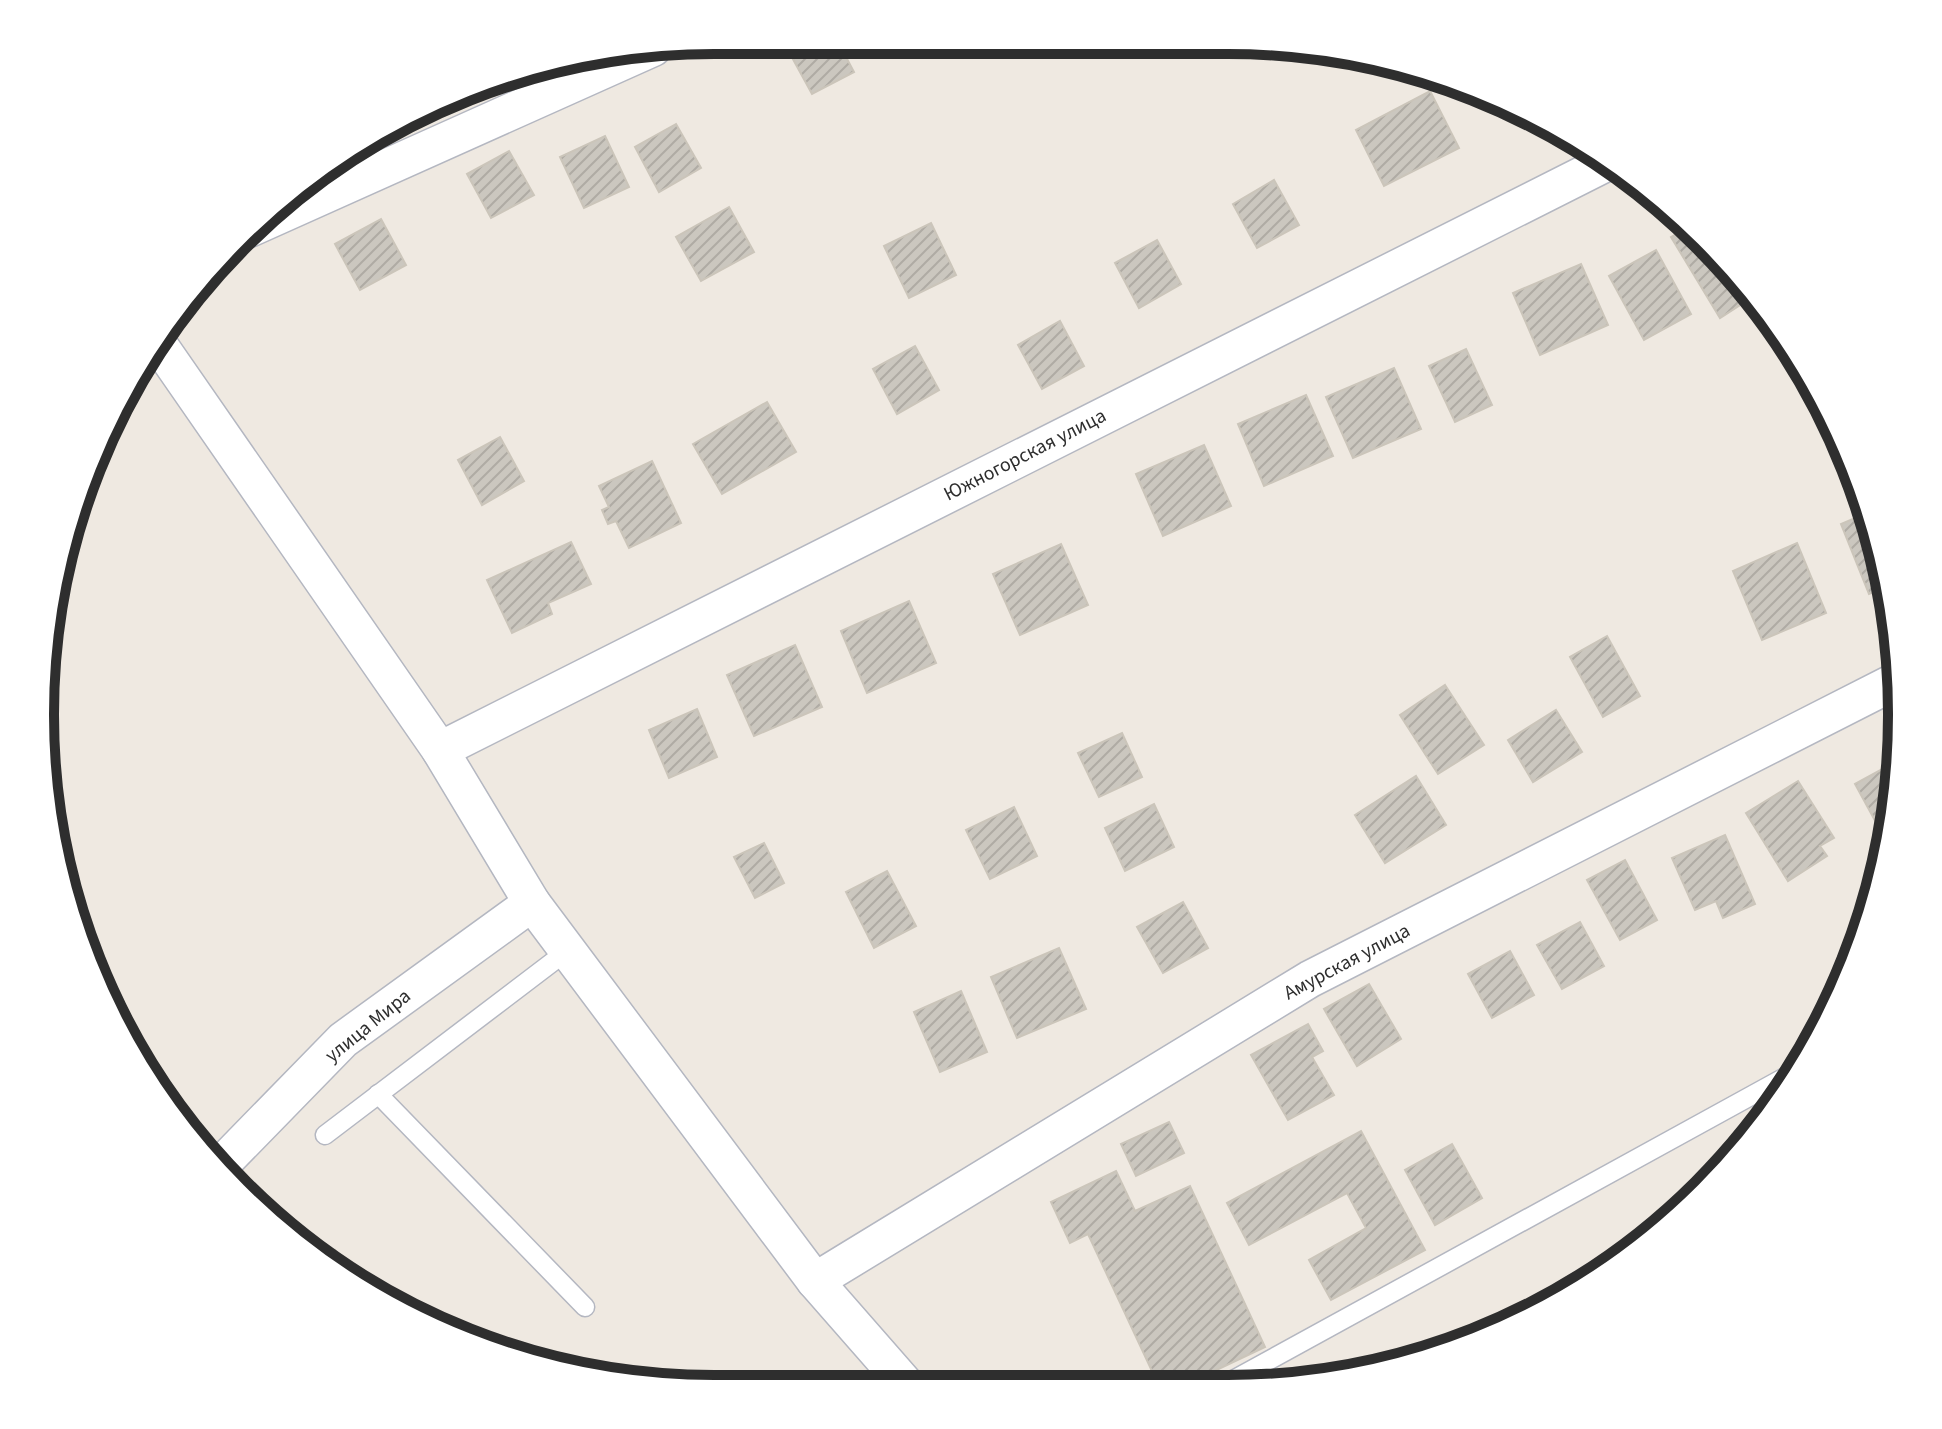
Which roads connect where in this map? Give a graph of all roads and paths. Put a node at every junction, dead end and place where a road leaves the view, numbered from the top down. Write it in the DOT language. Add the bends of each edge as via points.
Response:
graph roads {
  1 [pos="625,60"];
  2 [pos="1597,167"];
  3 [pos="285,213"];
  4 [pos="163,351"];
  5 [pos="1887,685"];
  6 [pos="440,750"];
  7 [pos="532,903"];
  8 [pos="567,951"];
  9 [pos="1776,1082"];
  10 [pos="378,1094"];
  11 [pos="325,1135"];
  12 [pos="226,1159"];
  13 [pos="815,1281"];
  14 [pos="585,1307"];
  15 [pos="897,1375"];
  16 [pos="1243,1375"];
  1 -- 3 [label="street"];
  2 -- 6 [label="street, Южногорская улица"];
  4 -- 6 [label="street"];
  5 -- 13 [label="street, Амурская улица" via="1310,979"];
  6 -- 7 [label="street"];
  7 -- 8 [label="street"];
  7 -- 12 [label="street, улица Мира" via="343,1040"];
  8 -- 10 [label="lane"];
  8 -- 13 [label="street"];
  9 -- 16 [label="lane"];
  10 -- 11 [label="lane"];
  10 -- 14 [label="lane"];
  13 -- 15 [label="street"];
}
